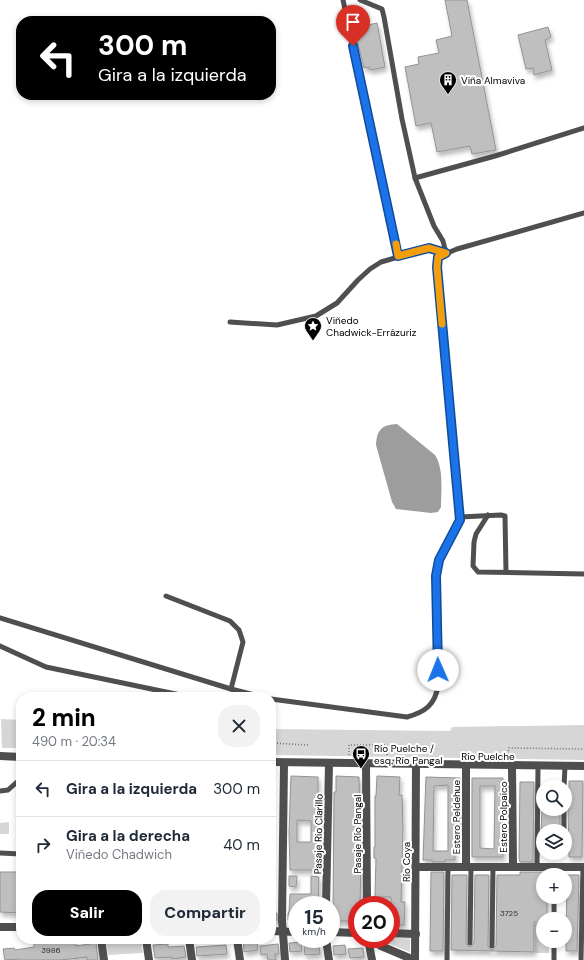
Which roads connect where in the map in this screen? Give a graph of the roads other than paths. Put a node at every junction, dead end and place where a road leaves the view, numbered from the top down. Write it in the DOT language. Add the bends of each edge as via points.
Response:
graph roads {
  1 [pos="344,0"];
  2 [pos="360,0"];
  3 [pos="584,128"];
  4 [pos="415,178"];
  5 [pos="584,213"];
  6 [pos="446,253"];
  7 [pos="398,256"];
  8 [pos="230,322"];
  9 [pos="488,515"];
  10 [pos="460,517"];
  11 [pos="506,572"];
  12 [pos="584,574"];
  13 [pos="166,596"];
  14 [pos="0,618"];
  15 [pos="0,646"];
  16 [pos="231,689"];
  17 [pos="166,692"];
  18 [pos="243,692"];
  19 [pos="276,700"];
  20 [pos="0,756"];
  21 [pos="16,757"];
  22 [pos="276,762"];
  23 [pos="284,762"];
  24 [pos="329,763"];
  25 [pos="509,763"];
  26 [pos="366,764"];
  27 [pos="416,765"];
  28 [pos="466,766"];
  29 [pos="538,766"];
  30 [pos="565,766"];
  31 [pos="584,766"];
  32 [pos="564,780"];
  33 [pos="16,782"];
  34 [pos="0,791"];
  35 [pos="0,853"];
  36 [pos="16,854"];
  37 [pos="448,867"];
  38 [pos="469,867"];
  39 [pos="493,867"];
  40 [pos="513,867"];
  41 [pos="537,867"];
  42 [pos="416,868"];
  43 [pos="541,868"];
  44 [pos="583,868"];
  45 [pos="572,869"];
  46 [pos="326,896"];
  47 [pos="367,896"];
  48 [pos="0,927"];
  49 [pos="16,928"];
  50 [pos="276,931"];
  51 [pos="282,932"];
  52 [pos="288,932"];
  53 [pos="400,933"];
  54 [pos="416,934"];
  55 [pos="470,943"];
  56 [pos="102,944"];
  57 [pos="147,944"];
  58 [pos="190,944"];
  59 [pos="238,944"];
  60 [pos="492,946"];
  61 [pos="327,948"];
  62 [pos="370,948"];
  63 [pos="386,948"];
  64 [pos="554,948"];
  65 [pos="104,960"];
  66 [pos="149,960"];
  67 [pos="192,960"];
  68 [pos="240,960"];
  69 [pos="285,960"];
  70 [pos="329,960"];
  71 [pos="372,960"];
  72 [pos="415,960"];
  73 [pos="447,960"];
  74 [pos="554,960"];
  75 [pos="581,960"];
  1 -- 7 [label="lane"];
  2 -- 4 [label="lane" via="382,9"];
  3 -- 4 [label="lane"];
  4 -- 6 [label="lane"];
  5 -- 6 [label="lane"];
  6 -- 7 [label="lane" via="429,248"];
  6 -- 10 [label="lane" via="438,257 437,267"];
  7 -- 8 [label="lane" via="370,269 337,303 316,316 277,325"];
  9 -- 10 [label="lane"];
  9 -- 11 [label="lane" via="505,516"];
  9 -- 11 [label="lane" via="476,534 473,566 478,572"];
  10 -- 19 [label="lane" via="437,566 438,686 433,702 427,708 407,717"];
  11 -- 12 [label="lane"];
  13 -- 16 [label="lane" via="230,621 238,630 243,642"];
  14 -- 16 [label="lane"];
  15 -- 17 [label="lane" via="46,667"];
  16 -- 18 [label="lane"];
  20 -- 21 [label="street"];
  22 -- 23 [label="street, Río Puelche"];
  23 -- 24 [label="street, Río Puelche"];
  23 -- 51 [label="street"];
  24 -- 26 [label="street, Río Puelche"];
  24 -- 46 [label="street, Pasaje Río Clarillo"];
  25 -- 28 [label="street, Río Puelche"];
  25 -- 29 [label="street, Río Puelche"];
  25 -- 40 [label="street, Estero Polpaico"];
  26 -- 27 [label="street, Río Puelche"];
  26 -- 47 [label="street, Pasaje Río Pangal"];
  27 -- 28 [label="street, Río Puelche"];
  27 -- 42 [label="street, Río Coya"];
  28 -- 38 [label="street, Estero Peldehue"];
  29 -- 30 [label="street, Río Puelche"];
  29 -- 41 [label="lane"];
  30 -- 31 [label="street, Río Puelche"];
  30 -- 32 [label="lane"];
  33 -- 34 [label="lane" via="8,790"];
  35 -- 36 [label="lane"];
  37 -- 38 [label="street"];
  37 -- 42 [label="street"];
  37 -- 73 [label="lane"];
  38 -- 39 [label="street"];
  38 -- 55 [label="lane"];
  39 -- 40 [label="street"];
  39 -- 60 [label="lane"];
  40 -- 41 [label="street"];
  41 -- 43 [label="street"];
  42 -- 54 [label="street, Río Coya"];
  44 -- 45 [label="street"];
  44 -- 75 [label="lane"];
  48 -- 49 [label="street"];
  50 -- 51 [label="street"];
  51 -- 52 [label="street"];
  51 -- 69 [label="street"];
  53 -- 54 [label="street"];
  54 -- 72 [label="street, Río Coya"];
  56 -- 65 [label="street"];
  57 -- 66 [label="street"];
  58 -- 67 [label="street"];
  59 -- 68 [label="street"];
  61 -- 70 [label="street"];
  62 -- 71 [label="street"];
  63 -- 72 [label="street"];
  64 -- 74 [label="lane"];
}
